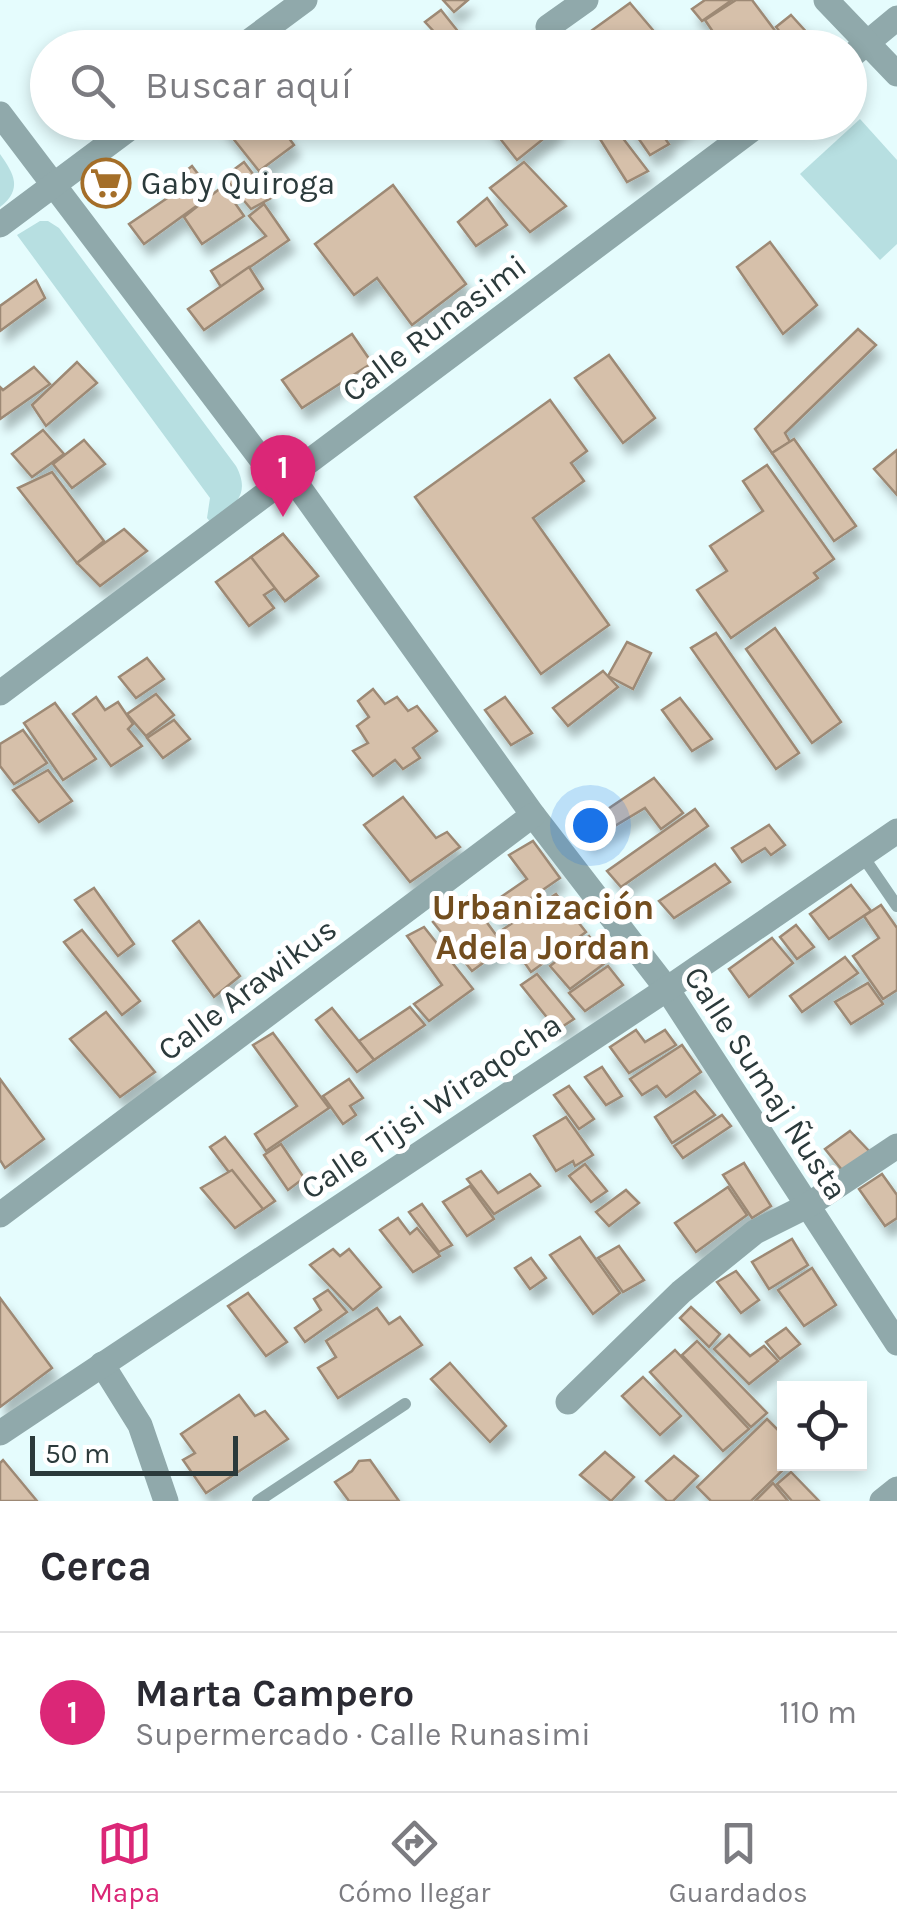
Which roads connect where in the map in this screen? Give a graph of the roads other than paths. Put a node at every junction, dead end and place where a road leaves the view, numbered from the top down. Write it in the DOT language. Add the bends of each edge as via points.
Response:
graph roads {
  1 [pos="305,0"];
  2 [pos="586,0"];
  3 [pos="826,0"];
  4 [pos="897,18"];
  5 [pos="548,27"];
  6 [pos="264,30"];
  7 [pos="845,30"];
  8 [pos="867,43"];
  9 [pos="867,56"];
  10 [pos="897,74"];
  11 [pos="0,114"];
  12 [pos="114,140"];
  13 [pos="738,140"];
  14 [pos="52,186"];
  15 [pos="0,225"];
  16 [pos="286,480"];
  17 [pos="0,694"];
  18 [pos="533,815"];
  19 [pos="897,830"];
  20 [pos="862,855"];
  21 [pos="897,906"];
  22 [pos="667,989"];
  23 [pos="897,1146"];
  24 [pos="807,1206"];
  25 [pos="0,1215"];
  26 [pos="897,1342"];
  27 [pos="102,1364"];
  28 [pos="568,1402"];
  29 [pos="405,1404"];
  30 [pos="0,1434"];
  31 [pos="897,1489"];
  32 [pos="166,1501"];
  33 [pos="258,1501"];
  34 [pos="882,1501"];
  1 -- 6 [label="street"];
  2 -- 5 [label="street"];
  3 -- 7 [label="street"];
  4 -- 8 [label="street"];
  9 -- 10 [label="street"];
  11 -- 14 [label="street, Calle Sumaj Ñusta"];
  12 -- 14 [label="street"];
  13 -- 16 [label="street, Calle Runasimi"];
  14 -- 15 [label="street"];
  14 -- 16 [label="street, Calle Sumaj Ñusta"];
  16 -- 17 [label="street, Calle Runasimi"];
  16 -- 18 [label="street, Calle Sumaj Ñusta"];
  18 -- 22 [label="street, Calle Sumaj Ñusta"];
  18 -- 25 [label="street, Calle Arawikus"];
  19 -- 20 [label="street, Calle Tijsi Wiraqocha"];
  20 -- 21 [label="lane"];
  20 -- 22 [label="street, Calle Tijsi Wiraqocha"];
  22 -- 24 [label="street, Calle Sumaj Ñusta"];
  22 -- 27 [label="street, Calle Tijsi Wiraqocha"];
  23 -- 24 [label="street"];
  24 -- 26 [label="street, Calle Sumaj Ñusta"];
  24 -- 28 [label="street" via="755,1232 696,1280"];
  27 -- 30 [label="street, Calle Tijsi Wiraqocha"];
  27 -- 32 [label="street" via="140,1425"];
  29 -- 33 [label="lane"];
  31 -- 34 [label="street"];
}
